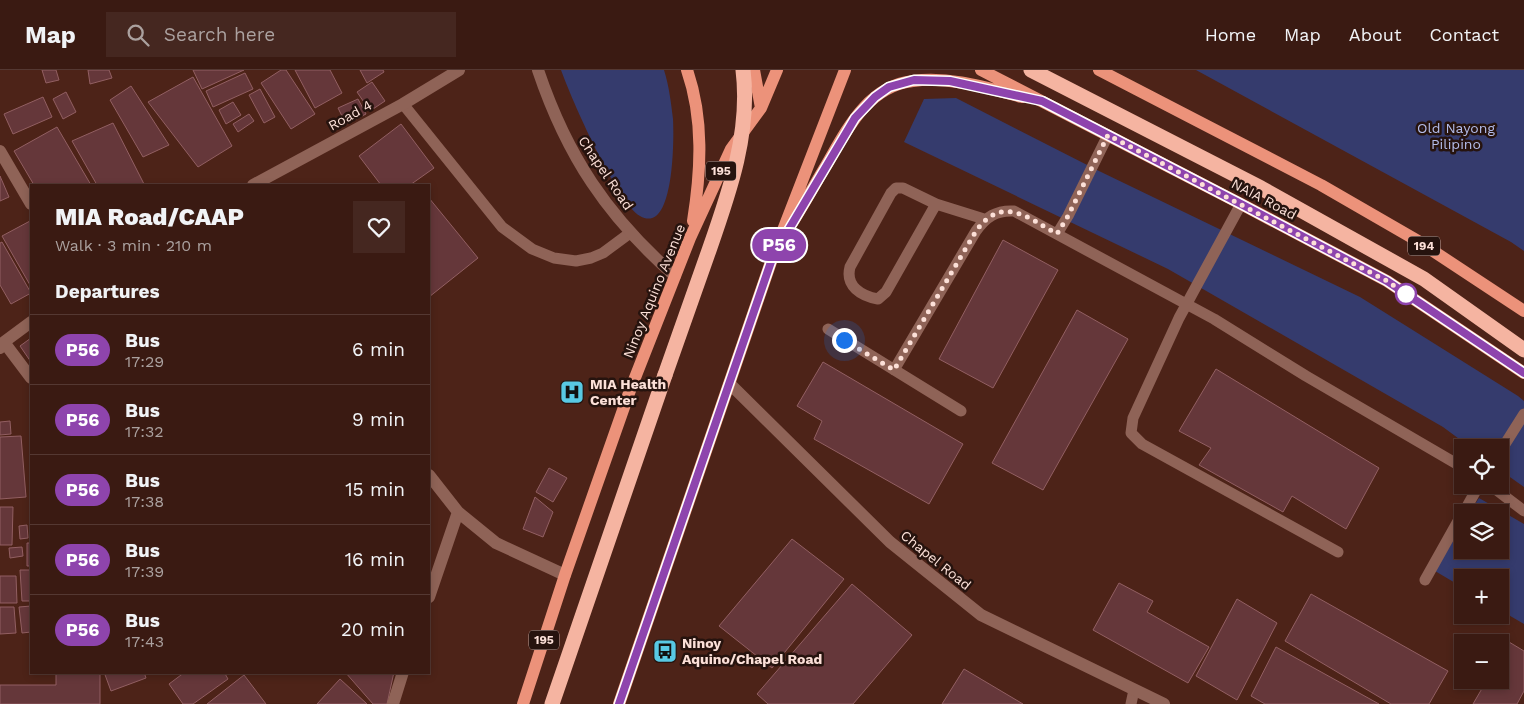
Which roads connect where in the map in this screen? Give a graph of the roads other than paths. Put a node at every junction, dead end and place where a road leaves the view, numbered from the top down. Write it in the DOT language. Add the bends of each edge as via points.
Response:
graph roads {
  1 [pos="459,70"];
  2 [pos="538,70"];
  3 [pos="687,70"];
  4 [pos="743,70"];
  5 [pos="754,70"];
  6 [pos="777,70"];
  7 [pos="845,70"];
  8 [pos="981,70"];
  9 [pos="1031,70"];
  10 [pos="1099,70"];
  11 [pos="1042,101"];
  12 [pos="403,104"];
  13 [pos="761,108"];
  14 [pos="1108,135"];
  15 [pos="0,151"];
  16 [pos="255,184"];
  17 [pos="30,202"];
  18 [pos="936,204"];
  19 [pos="1241,204"];
  20 [pos="984,219"];
  21 [pos="630,233"];
  22 [pos="1057,234"];
  23 [pos="690,238"];
  24 [pos="773,256"];
  25 [pos="675,276"];
  26 [pos="1186,306"];
  27 [pos="1524,311"];
  28 [pos="30,323"];
  29 [pos="828,329"];
  30 [pos="2,345"];
  31 [pos="1524,350"];
  32 [pos="894,370"];
  33 [pos="1524,373"];
  34 [pos="30,377"];
  35 [pos="730,384"];
  36 [pos="961,411"];
  37 [pos="1524,414"];
  38 [pos="1508,439"];
  39 [pos="1454,462"];
  40 [pos="430,476"];
  41 [pos="1502,494"];
  42 [pos="1524,511"];
  43 [pos="458,512"];
  44 [pos="1454,529"];
  45 [pos="1338,552"];
  46 [pos="565,576"];
  47 [pos="1425,580"];
  48 [pos="430,594"];
  49 [pos="402,674"];
  50 [pos="1134,690"];
  51 [pos="393,704"];
  52 [pos="523,704"];
  53 [pos="552,704"];
  54 [pos="619,704"];
  55 [pos="1131,704"];
  56 [pos="1164,704"];
  1 -- 12 [label="street, Road 4"];
  2 -- 21 [label="street, Chapel Road" via="549,103 584,172"];
  3 -- 23 [label="main road" via="700,134 699,185"];
  4 -- 53 [label="highway, bridge" via="743,134 734,174"];
  5 -- 13 [label="main road"];
  6 -- 13 [label="main road, Ninoy Aquino Avenue / 195"];
  7 -- 24 [label="main road"];
  8 -- 11 [label="main road, NAIA Road"];
  9 -- 31 [label="highway" via="1261,188 1424,279"];
  10 -- 27 [label="main road, 194" via="1321,185 1418,241"];
  11 -- 14 [label="main road, NAIA Road"];
  11 -- 24 [label="main road" via="950,81 914,80 889,87 855,118"];
  12 -- 16 [label="street, Road 4"];
  12 -- 21 [label="lane" via="502,227 532,249 554,258 576,261 603,253"];
  13 -- 23 [label="main road, Ninoy Aquino Avenue / 195" via="731,149"];
  14 -- 19 [label="main road, NAIA Road"];
  14 -- 22 [label="lane"];
  15 -- 17 [label="street"];
  18 -- 18 [label="lane" via="886,292 878,299 866,297 851,284 850,267 896,188 903,188"];
  18 -- 20 [label="lane"];
  19 -- 26 [label="lane"];
  19 -- 33 [label="main road, NAIA Road" via="1387,281"];
  20 -- 22 [label="lane" via="1005,210 1014,211"];
  20 -- 32 [label="lane"];
  21 -- 25 [label="street, Chapel Road"];
  22 -- 26 [label="lane"];
  23 -- 25 [label="main road, Ninoy Aquino Avenue / 195"];
  24 -- 35 [label="main road"];
  25 -- 46 [label="main road, Ninoy Aquino Avenue / 195" via="629,393"];
  26 -- 39 [label="lane" via="1214,319"];
  26 -- 45 [label="lane" via="1133,418 1131,433 1142,444"];
  28 -- 30 [label="street"];
  29 -- 32 [label="lane"];
  30 -- 34 [label="street"];
  32 -- 36 [label="lane"];
  35 -- 50 [label="street, Chapel Road" via="890,542 981,615"];
  35 -- 54 [label="main road"];
  37 -- 38 [label="lane"];
  40 -- 43 [label="street"];
  41 -- 42 [label="lane"];
  43 -- 46 [label="street" via="496,544"];
  43 -- 48 [label="street"];
  44 -- 47 [label="lane"];
  46 -- 52 [label="main road, Ninoy Aquino Avenue / 195"];
  49 -- 51 [label="street"];
  50 -- 55 [label="lane"];
  50 -- 56 [label="street, Chapel Road"];
}
